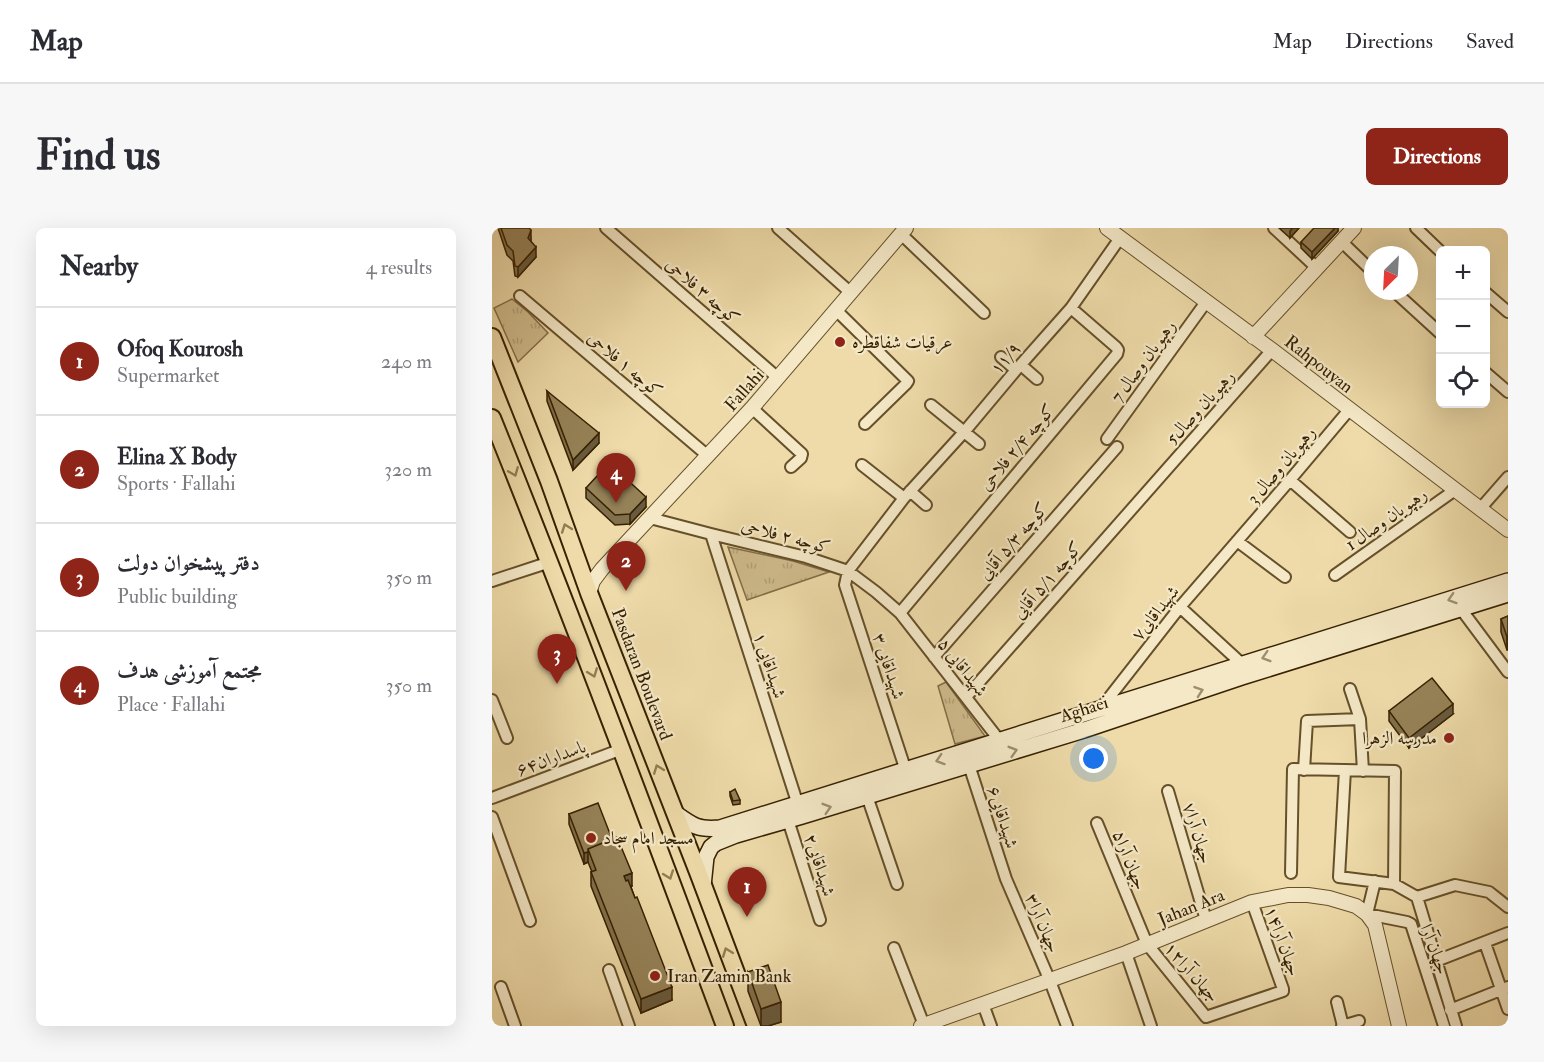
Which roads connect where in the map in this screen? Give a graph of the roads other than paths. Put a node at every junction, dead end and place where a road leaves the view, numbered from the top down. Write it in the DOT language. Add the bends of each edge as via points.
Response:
graph roads {
  1 [pos="606,228"];
  2 [pos="778,228"];
  3 [pos="1107,228"];
  4 [pos="1274,228"];
  5 [pos="1354,228"];
  6 [pos="1416,228"];
  7 [pos="904,231"];
  8 [pos="1120,238"];
  9 [pos="1342,242"];
  10 [pos="1436,246"];
  11 [pos="1364,263"];
  12 [pos="1317,268"];
  13 [pos="851,293"];
  14 [pos="520,296"];
  15 [pos="1490,296"];
  16 [pos="1404,300"];
  17 [pos="1206,302"];
  18 [pos="1071,308"];
  19 [pos="837,310"];
  20 [pos="1508,312"];
  21 [pos="984,313"];
  22 [pos="1436,329"];
  23 [pos="492,337"];
  24 [pos="1253,337"];
  25 [pos="1272,350"];
  26 [pos="1001,357"];
  27 [pos="497,364"];
  28 [pos="1018,367"];
  29 [pos="1490,376"];
  30 [pos="778,378"];
  31 [pos="1037,379"];
  32 [pos="1508,392"];
  33 [pos="931,405"];
  34 [pos="752,408"];
  35 [pos="1349,410"];
  36 [pos="492,418"];
  37 [pos="865,424"];
  38 [pos="964,431"];
  39 [pos="1107,439"];
  40 [pos="979,444"];
  41 [pos="1117,447"];
  42 [pos="708,456"];
  43 [pos="862,465"];
  44 [pos="791,467"];
  45 [pos="1508,477"];
  46 [pos="1290,480"];
  47 [pos="1152,485"];
  48 [pos="1455,490"];
  49 [pos="907,495"];
  50 [pos="926,505"];
  51 [pos="1480,509"];
  52 [pos="650,518"];
  53 [pos="1508,530"];
  54 [pos="1350,532"];
  55 [pos="711,534"];
  56 [pos="1237,542"];
  57 [pos="578,560"];
  58 [pos="550,562"];
  59 [pos="602,569"];
  60 [pos="848,571"];
  61 [pos="1335,574"];
  62 [pos="1285,577"];
  63 [pos="492,581"];
  64 [pos="1508,581"];
  65 [pos="589,593"];
  66 [pos="1508,594"];
  67 [pos="1180,607"];
  68 [pos="1461,609"];
  69 [pos="900,613"];
  70 [pos="1332,643"];
  71 [pos="934,657"];
  72 [pos="1242,664"];
  73 [pos="1508,672"];
  74 [pos="1350,689"];
  75 [pos="966,697"];
  76 [pos="492,700"];
  77 [pos="1101,708"];
  78 [pos="1360,719"];
  79 [pos="507,738"];
  80 [pos="1000,741"];
  81 [pos="622,749"];
  82 [pos="969,765"];
  83 [pos="1304,770"];
  84 [pos="1345,770"];
  85 [pos="906,771"];
  86 [pos="1363,771"];
  87 [pos="1168,791"];
  88 [pos="867,796"];
  89 [pos="492,798"];
  90 [pos="790,811"];
  91 [pos="675,813"];
  92 [pos="492,817"];
  93 [pos="1097,823"];
  94 [pos="714,836"];
  95 [pos="1291,873"];
  96 [pos="1006,879"];
  97 [pos="1375,881"];
  98 [pos="897,884"];
  99 [pos="1394,884"];
  100 [pos="703,886"];
  101 [pos="1417,897"];
  102 [pos="1252,902"];
  103 [pos="1508,907"];
  104 [pos="1367,914"];
  105 [pos="820,920"];
  106 [pos="1206,920"];
  107 [pos="530,921"];
  108 [pos="1508,933"];
  109 [pos="1485,943"];
  110 [pos="1147,944"];
  111 [pos="894,948"];
  112 [pos="1126,953"];
  113 [pos="1436,961"];
  114 [pos="609,970"];
  115 [pos="1050,981"];
  116 [pos="501,987"];
  117 [pos="1504,989"];
  118 [pos="1283,991"];
  119 [pos="1337,1002"];
  120 [pos="983,1004"];
  121 [pos="1508,1009"];
  122 [pos="1450,1010"];
  123 [pos="1359,1021"];
  124 [pos="923,1025"];
  125 [pos="515,1026"];
  126 [pos="630,1026"];
  127 [pos="725,1026"];
  128 [pos="756,1026"];
  129 [pos="991,1026"];
  130 [pos="1067,1026"];
  131 [pos="1151,1026"];
  132 [pos="1342,1026"];
  133 [pos="1399,1026"];
  134 [pos="1444,1026"];
  135 [pos="1456,1026"];
  1 -- 30 [label="street, کوچه ۳ فلاحی"];
  2 -- 13 [label="street"];
  3 -- 8 [label="street, Rahpouyan"];
  4 -- 12 [label="street"];
  5 -- 9 [label="street"];
  6 -- 10 [label="street"];
  7 -- 13 [label="street, Fallahi"];
  7 -- 21 [label="street"];
  8 -- 17 [label="street, Rahpouyan"];
  8 -- 18 [label="street, ۱۱/۹"];
  9 -- 11 [label="street"];
  9 -- 12 [label="street"];
  12 -- 24 [label="street"];
  13 -- 19 [label="street, Fallahi"];
  14 -- 42 [label="street, کوچه ۱ فلاحی"];
  15 -- 20 [label="street"];
  16 -- 22 [label="street"];
  17 -- 24 [label="street, Rahpouyan"];
  17 -- 39 [label="street, 7 رهپویان وصال"];
  18 -- 28 [label="street, ۱۱/۹"];
  18 -- 69 [label="street, کوچه ۲/۴ فلاحی" via="1116,347 1116,354"];
  19 -- 30 [label="street, Fallahi"];
  19 -- 37 [label="street" via="908,381"];
  23 -- 27 [label="main road, Pasdaran Boulevard"];
  24 -- 25 [label="street, Rahpouyan"];
  25 -- 35 [label="street, Rahpouyan"];
  25 -- 47 [label="street, رهپویان وصال5"];
  26 -- 28 [label="street"];
  57 -- 27 [label="main road, Pasdaran Boulevard, one-way" via="549,480"];
  28 -- 31 [label="street"];
  28 -- 38 [label="street, ۱۱/۹"];
  29 -- 32 [label="street"];
  30 -- 34 [label="street, Fallahi"];
  33 -- 38 [label="street"];
  34 -- 42 [label="street, Fallahi"];
  34 -- 44 [label="street" via="802,454"];
  35 -- 46 [label="street, 3 رهپویان وصال"];
  35 -- 48 [label="street, Rahpouyan"];
  36 -- 58 [label="main road, one-way"];
  38 -- 40 [label="street"];
  38 -- 49 [label="street, ۱۱/۹"];
  41 -- 71 [label="street, کوچه ۵/۳ آقایی"];
  42 -- 52 [label="street, Fallahi"];
  43 -- 49 [label="street"];
  45 -- 51 [label="street"];
  46 -- 54 [label="street"];
  46 -- 56 [label="street, 3 رهپویان وصال"];
  47 -- 75 [label="street, کوچه ۵/۱ آقایی"];
  48 -- 51 [label="street, Rahpouyan"];
  48 -- 61 [label="street, 1 رهپویان وصال"];
  49 -- 50 [label="street"];
  49 -- 60 [label="street, ۱۱/۹"];
  51 -- 53 [label="street, Rahpouyan"];
  52 -- 55 [label="street, کوچه ۲ فلاحی"];
  52 -- 59 [label="street, Fallahi"];
  55 -- 60 [label="street, کوچه ۲ فلاحی" via="806,556"];
  55 -- 90 [label="street, ۱ شهیداقایی"];
  56 -- 62 [label="street"];
  56 -- 67 [label="street, شهیداقایی۷"];
  57 -- 59 [label="street" via="588,568"];
  57 -- 65 [label="main road, Pasdaran Boulevard"];
  58 -- 63 [label="street"];
  58 -- 81 [label="main road, one-way"];
  59 -- 65 [label="street, Fallahi"];
  60 -- 69 [label="street, کوچه ۲ فلاحی"];
  60 -- 85 [label="street, ۳ شهیداقایی" via="845,585"];
  64 -- 70 [label="main road, Aghaei, one-way"];
  91 -- 65 [label="main road, Pasdaran Boulevard, one-way"];
  66 -- 68 [label="main road, Aghaei"];
  67 -- 72 [label="street"];
  67 -- 77 [label="street, شهیداقایی۷"];
  68 -- 70 [label="main road, Aghaei"];
  68 -- 73 [label="street"];
  69 -- 71 [label="street, ۵ شهیداقایی"];
  70 -- 72 [label="main road, Aghaei, one-way"];
  82 -- 70 [label="main road, Aghaei, one-way" via="1242,677"];
  71 -- 75 [label="street, ۵ شهیداقایی"];
  72 -- 77 [label="main road, Aghaei"];
  74 -- 78 [label="street"];
  75 -- 80 [label="street, ۵ شهیداقایی"];
  76 -- 79 [label="street"];
  77 -- 80 [label="main road, Aghaei"];
  78 -- 83 [label="street" via="1307,721"];
  78 -- 86 [label="street"];
  80 -- 85 [label="main road, Aghaei, one-way"];
  81 -- 89 [label="street, پاسداران۶۴"];
  81 -- 127 [label="main road, one-way"];
  82 -- 88 [label="main road, Aghaei"];
  82 -- 96 [label="street, شهیداقایی۶"];
  83 -- 84 [label="street"];
  83 -- 95 [label="street" via="1293,769"];
  84 -- 86 [label="street"];
  84 -- 97 [label="street" via="1339,877"];
  85 -- 90 [label="main road, Aghaei"];
  86 -- 99 [label="street" via="1395,771"];
  87 -- 106 [label="street, جهان آرا۷"];
  90 -- 88 [label="main road, Aghaei, one-way"];
  88 -- 98 [label="street"];
  90 -- 94 [label="main road, Aghaei" via="736,835"];
  90 -- 105 [label="street, شهیداقایی۲"];
  91 -- 94 [label="main road"];
  91 -- 100 [label="main road, Pasdaran Boulevard"];
  92 -- 107 [label="street"];
  93 -- 110 [label="street, جهان آرا۵"];
  94 -- 100 [label="main road" via="706,857"];
  96 -- 115 [label="street, جهان آرا۳"];
  97 -- 99 [label="street"];
  97 -- 104 [label="street"];
  99 -- 101 [label="street"];
  128 -- 100 [label="main road, Pasdaran Boulevard, one-way"];
  101 -- 103 [label="street" via="1455,885 1489,892"];
  101 -- 113 [label="street"];
  102 -- 104 [label="street, Jahan Ara" via="1308,895 1356,906"];
  102 -- 106 [label="street, Jahan Ara"];
  102 -- 118 [label="street, جهان آرا۱۴"];
  104 -- 133 [label="street" via="1375,925"];
  104 -- 134 [label="street, جهان آرا" via="1411,924"];
  106 -- 110 [label="street, Jahan Ara"];
  108 -- 109 [label="street"];
  109 -- 113 [label="street"];
  109 -- 117 [label="street"];
  110 -- 112 [label="street, Jahan Ara"];
  110 -- 118 [label="street, جهان آرا۱۲" via="1206,1017"];
  111 -- 124 [label="street"];
  112 -- 115 [label="street, Jahan Ara"];
  112 -- 131 [label="street"];
  113 -- 122 [label="street"];
  114 -- 126 [label="street"];
  115 -- 120 [label="street, Jahan Ara"];
  115 -- 130 [label="street, جهان آرا۳"];
  116 -- 125 [label="street"];
  117 -- 121 [label="street"];
  117 -- 122 [label="street"];
  119 -- 132 [label="street"];
  120 -- 124 [label="street, Jahan Ara"];
  120 -- 129 [label="street"];
  122 -- 135 [label="street"];
  123 -- 132 [label="street"];
}
